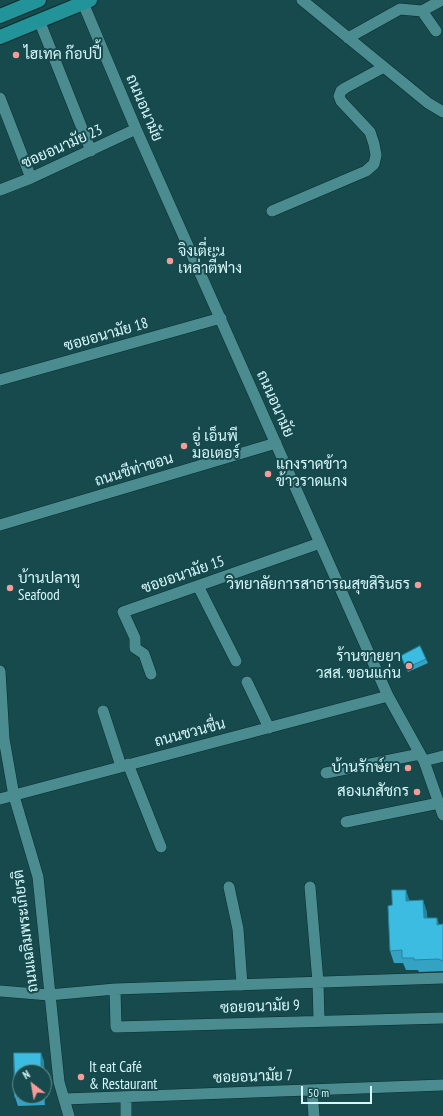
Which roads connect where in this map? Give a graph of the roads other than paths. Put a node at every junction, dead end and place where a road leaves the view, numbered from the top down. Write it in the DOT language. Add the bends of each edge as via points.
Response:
graph roads {
  1 [pos="302,0"];
  2 [pos="442,0"];
  3 [pos="85,1"];
  4 [pos="29,2"];
  5 [pos="422,11"];
  6 [pos="0,16"];
  7 [pos="39,20"];
  8 [pos="436,31"];
  9 [pos="0,37"];
  10 [pos="348,38"];
  11 [pos="384,68"];
  12 [pos="0,98"];
  13 [pos="443,112"];
  14 [pos="136,129"];
  15 [pos="91,151"];
  16 [pos="31,178"];
  17 [pos="0,190"];
  18 [pos="272,211"];
  19 [pos="221,318"];
  20 [pos="0,380"];
  21 [pos="276,443"];
  22 [pos="0,525"];
  23 [pos="320,543"];
  24 [pos="198,586"];
  25 [pos="236,661"];
  26 [pos="0,671"];
  27 [pos="151,674"];
  28 [pos="247,682"];
  29 [pos="388,696"];
  30 [pos="102,711"];
  31 [pos="269,728"];
  32 [pos="443,756"];
  33 [pos="422,757"];
  34 [pos="124,765"];
  35 [pos="326,773"];
  36 [pos="14,796"];
  37 [pos="0,799"];
  38 [pos="439,803"];
  39 [pos="443,815"];
  40 [pos="346,822"];
  41 [pos="161,847"];
  42 [pos="229,887"];
  43 [pos="310,887"];
  44 [pos="443,978"];
  45 [pos="318,982"];
  46 [pos="242,985"];
  47 [pos="115,989"];
  48 [pos="0,991"];
  49 [pos="49,995"];
  50 [pos="443,1018"];
  51 [pos="319,1020"];
  52 [pos="443,1085"];
  53 [pos="312,1090"];
  54 [pos="126,1098"];
  55 [pos="64,1099"];
  56 [pos="69,1116"];
  57 [pos="126,1116"];
  58 [pos="314,1116"];
  1 -- 10 [label="street"];
  2 -- 5 [label="street"];
  3 -- 7 [label="main road"];
  3 -- 14 [label="street, ถนนอนามัย"];
  4 -- 6 [label="main road"];
  5 -- 8 [label="street"];
  5 -- 10 [label="street" via="400,9"];
  7 -- 9 [label="main road"];
  7 -- 15 [label="street"];
  10 -- 11 [label="street"];
  11 -- 13 [label="street"];
  11 -- 18 [label="street" via="345,88 339,96 370,132 376,155 374,164 366,171"];
  12 -- 16 [label="street"];
  14 -- 15 [label="street, ซอยอนามัย 23"];
  14 -- 19 [label="street, ถนนอนามัย"];
  15 -- 16 [label="street, ซอยอนามัย 23"];
  16 -- 17 [label="street, ซอยอนามัย 23"];
  19 -- 20 [label="street, ซอยอนามัย 18"];
  19 -- 21 [label="street, ถนนอนามัย"];
  21 -- 22 [label="street, ถนนชีท่าขอน"];
  21 -- 23 [label="street, ถนนอนามัย"];
  23 -- 24 [label="street, ซอยอนามัย 15"];
  23 -- 29 [label="street, ถนนอนามัย"];
  24 -- 25 [label="street"];
  24 -- 27 [label="street, ซอยอนามัย 15" via="123,612 134,638 135,648 144,654"];
  26 -- 36 [label="street, ถนนเฉลิมพระเกียรติ" via="4,739"];
  28 -- 31 [label="street"];
  29 -- 31 [label="street, ถนนชวนชื่น"];
  29 -- 33 [label="street, ถนนอนามัย"];
  30 -- 34 [label="street"];
  31 -- 34 [label="street, ถนนชวนชื่น"];
  32 -- 33 [label="street"];
  33 -- 35 [label="street"];
  33 -- 38 [label="street, ถนนอนามัย"];
  34 -- 36 [label="street, ถนนชวนชื่น"];
  34 -- 41 [label="street"];
  36 -- 37 [label="street, ถนนชวนชื่น"];
  36 -- 49 [label="street, ถนนเฉลิมพระเกียรติ" via="38,877"];
  38 -- 39 [label="street, ถนนอนามัย"];
  38 -- 40 [label="street"];
  42 -- 46 [label="street" via="238,929"];
  43 -- 45 [label="street"];
  44 -- 45 [label="street"];
  45 -- 46 [label="street"];
  45 -- 51 [label="street"];
  46 -- 47 [label="street"];
  47 -- 49 [label="street"];
  47 -- 51 [label="street, ซอยอนามัย 9" via="116,1027"];
  48 -- 49 [label="street"];
  49 -- 55 [label="street, ถนนเฉลิมพระเกียรติ" via="59,1082"];
  50 -- 51 [label="street, ซอยอนามัย 9"];
  52 -- 53 [label="street, ซอยอนามัย 7"];
  53 -- 54 [label="street, ซอยอนามัย 7"];
  53 -- 58 [label="street"];
  54 -- 55 [label="street, ซอยอนามัย 7"];
  54 -- 57 [label="street"];
  55 -- 56 [label="street, ถนนเฉลิมพระเกียรติ"];
}
